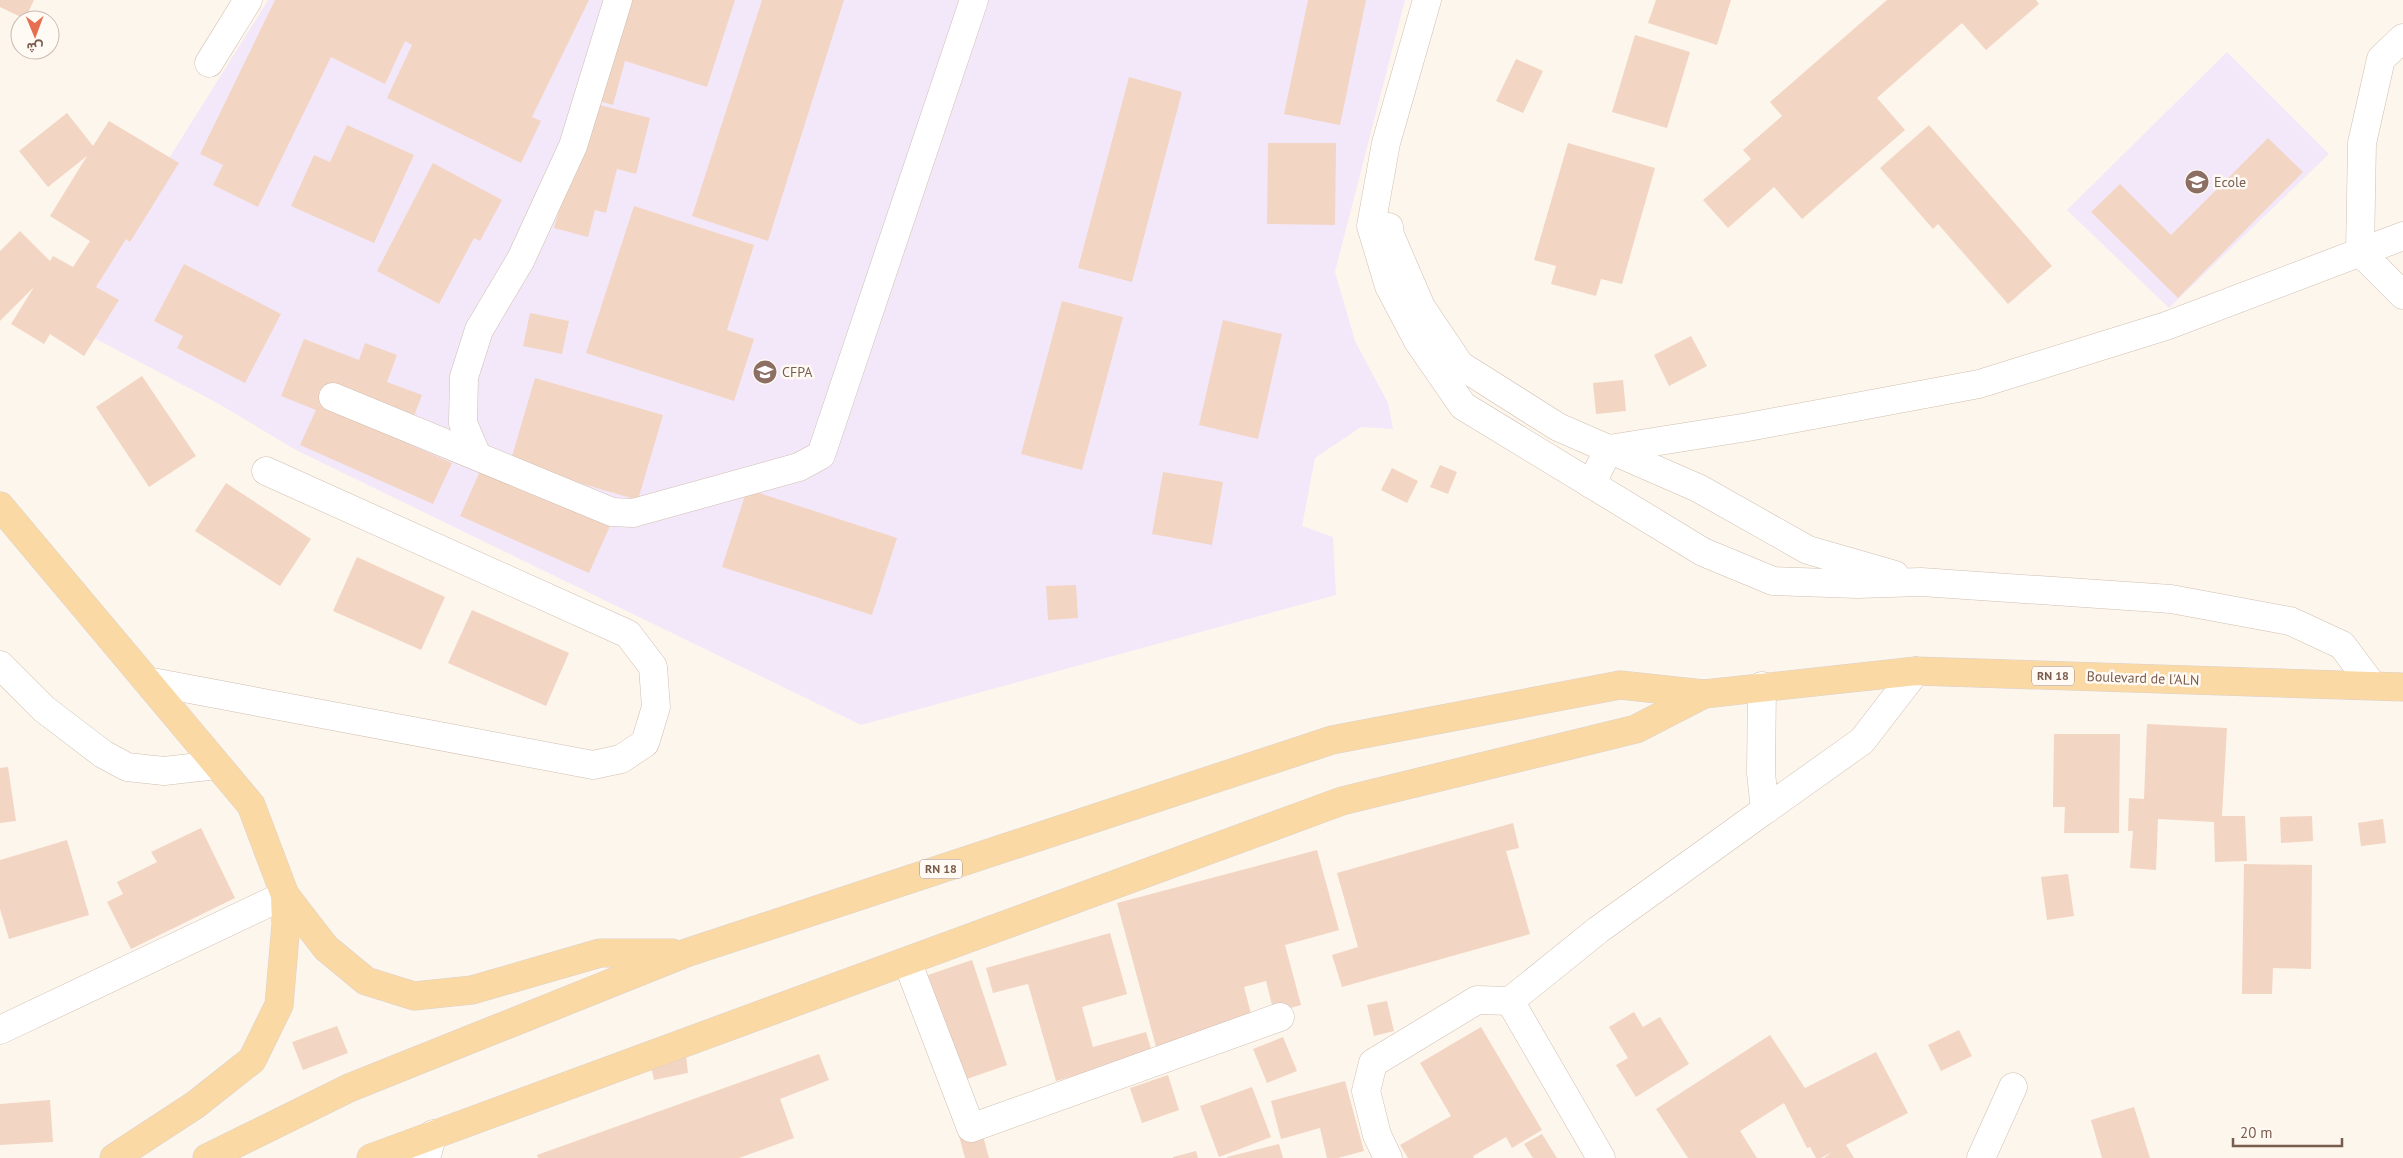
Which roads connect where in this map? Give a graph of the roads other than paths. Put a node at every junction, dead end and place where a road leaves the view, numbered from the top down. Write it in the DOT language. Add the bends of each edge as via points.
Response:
graph roads {
  1 [pos="248,0"];
  2 [pos="618,0"];
  3 [pos="974,0"];
  4 [pos="1428,0"];
  5 [pos="2403,38"];
  6 [pos="209,63"];
  7 [pos="1386,143"];
  8 [pos="2403,236"];
  9 [pos="2360,252"];
  10 [pos="2403,295"];
  11 [pos="333,397"];
  12 [pos="1609,449"];
  13 [pos="477,456"];
  14 [pos="266,471"];
  15 [pos="1591,484"];
  16 [pos="0,506"];
  17 [pos="1921,582"];
  18 [pos="0,665"];
  19 [pos="1916,671"];
  20 [pos="147,680"];
  21 [pos="2372,685"];
  22 [pos="1762,686"];
  23 [pos="2403,687"];
  24 [pos="1704,694"];
  25 [pos="217,765"];
  26 [pos="1765,810"];
  27 [pos="285,895"];
  28 [pos="686,953"];
  29 [pos="907,961"];
  30 [pos="1510,1001"];
  31 [pos="1280,1017"];
  32 [pos="0,1030"];
  33 [pos="2013,1087"];
  34 [pos="429,1146"];
  35 [pos="1381,1156"];
  36 [pos="114,1158"];
  37 [pos="207,1158"];
  38 [pos="371,1158"];
  39 [pos="1601,1158"];
  40 [pos="1981,1158"];
  1 -- 6 [label="street"];
  2 -- 13 [label="street" via="572,146 521,259 479,330 464,377 463,423"];
  3 -- 13 [label="street" via="821,455 799,467 633,513 612,512"];
  4 -- 7 [label="street"];
  5 -- 9 [label="street" via="2381,58 2362,143"];
  7 -- 12 [label="street" via="1390,235 1421,307 1460,365 1558,427"];
  7 -- 15 [label="street" via="1371,226 1389,286 1418,341 1463,406"];
  8 -- 9 [label="street"];
  9 -- 10 [label="street"];
  9 -- 12 [label="street" via="2166,326 1979,384"];
  11 -- 13 [label="street"];
  12 -- 15 [label="street"];
  12 -- 17 [label="street" via="1698,488 1808,550"];
  14 -- 20 [label="street" via="628,634 653,667 656,707 645,743 621,759 593,765"];
  15 -- 17 [label="street" via="1704,552 1774,581"];
  16 -- 20 [label="main road"];
  17 -- 21 [label="street" via="2171,599 2290,621 2342,645"];
  18 -- 25 [label="street" via="44,709 103,754 127,767 164,771"];
  19 -- 21 [label="main road, Boulevard de l'ALN / RN 18"];
  19 -- 22 [label="main road, Boulevard de l'ALN / RN 18"];
  19 -- 26 [label="street" via="1862,741"];
  20 -- 25 [label="main road"];
  21 -- 23 [label="main road, Boulevard de l'ALN / RN 18"];
  22 -- 24 [label="main road, Boulevard de l'ALN / RN 18"];
  22 -- 26 [label="street" via="1761,773"];
  24 -- 28 [label="main road, RN 18" via="1620,685 1332,740"];
  24 -- 29 [label="main road, RN 18" via="1636,730 1342,801"];
  25 -- 27 [label="main road" via="251,805"];
  26 -- 30 [label="street" via="1598,930"];
  27 -- 28 [label="main road" via="326,948 366,981 414,996 472,990 600,953"];
  27 -- 32 [label="street"];
  27 -- 36 [label="main road" via="286,924 279,1004 252,1060 195,1105"];
  28 -- 37 [label="main road, RN 18" via="349,1088"];
  29 -- 31 [label="street" via="971,1128"];
  29 -- 34 [label="main road, RN 18"];
  30 -- 35 [label="street" via="1477,1000 1373,1063 1366,1091"];
  30 -- 39 [label="street"];
  33 -- 40 [label="street"];
  34 -- 38 [label="main road, RN 18"];
}
